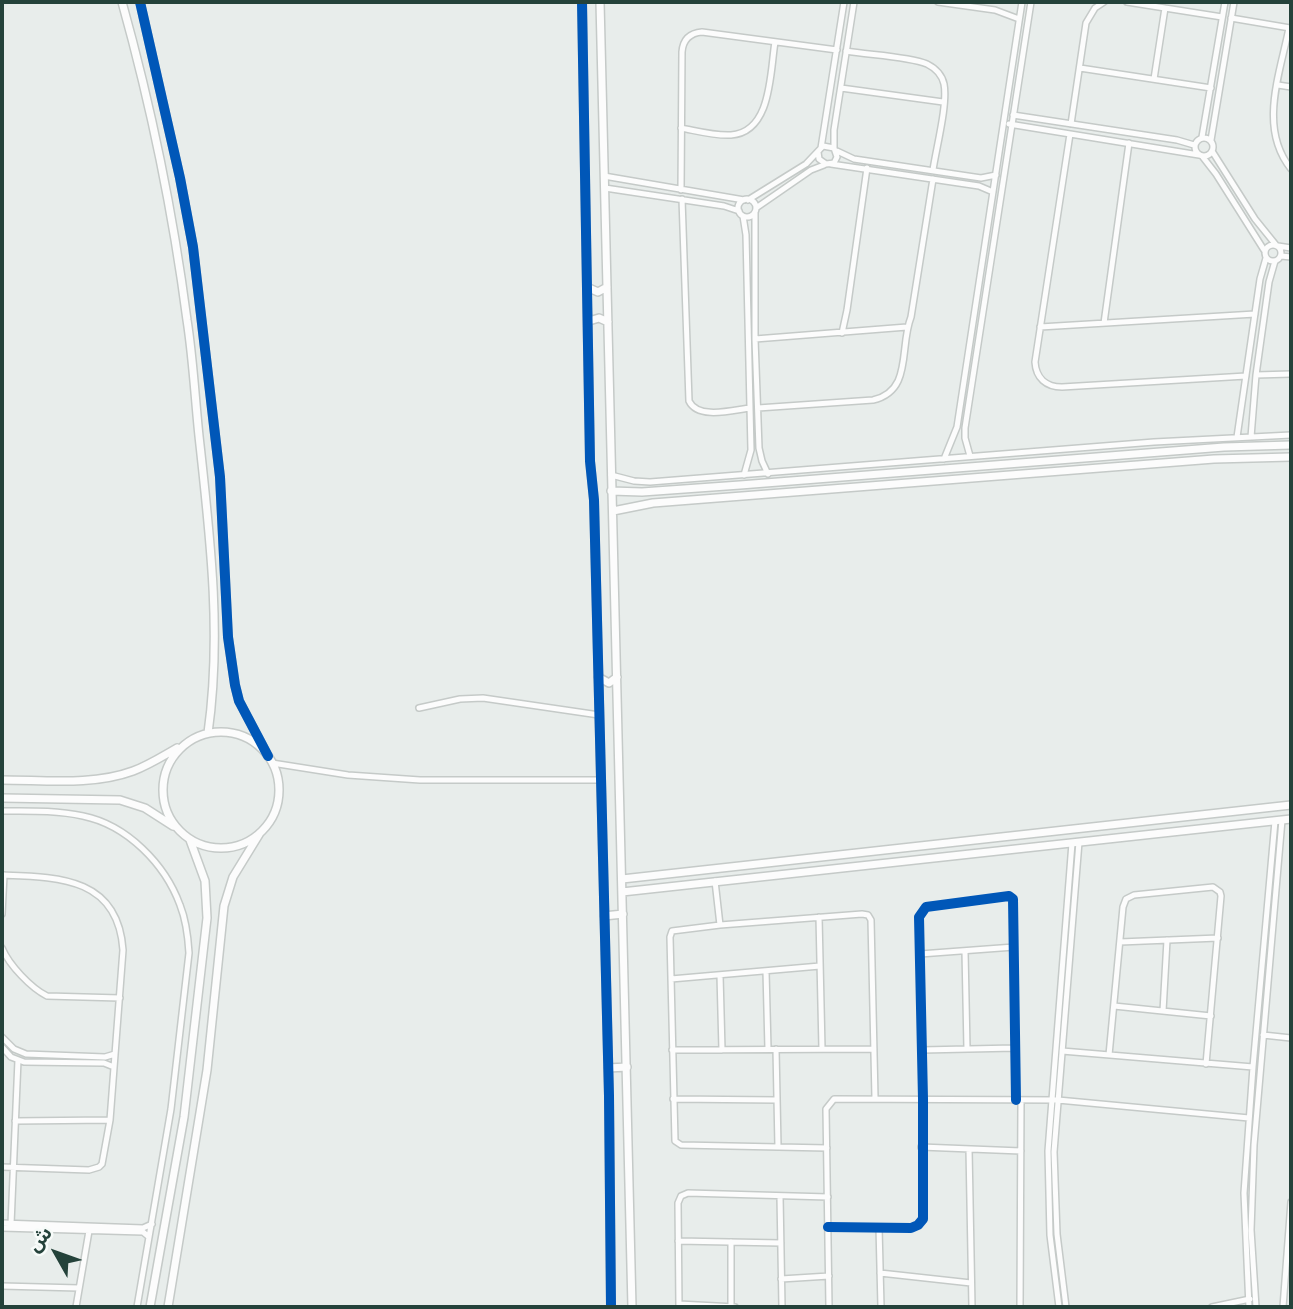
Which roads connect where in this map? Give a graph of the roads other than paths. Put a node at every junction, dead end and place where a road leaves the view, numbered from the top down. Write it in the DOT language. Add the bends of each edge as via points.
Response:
graph roads {
  1 [pos="122,2"];
  2 [pos="140,2"];
  3 [pos="583,2"];
  4 [pos="600,2"];
  5 [pos="844,2"];
  6 [pos="854,2"];
  7 [pos="938,2"];
  8 [pos="1021,2"];
  9 [pos="1031,2"];
  10 [pos="1104,2"];
  11 [pos="1127,2"];
  12 [pos="1224,2"];
  13 [pos="1234,2"];
  14 [pos="1165,8"];
  15 [pos="1222,17"];
  16 [pos="1231,18"];
  17 [pos="1019,19"];
  18 [pos="1290,28"];
  19 [pos="775,42"];
  20 [pos="837,50"];
  21 [pos="846,51"];
  22 [pos="1080,68"];
  23 [pos="1154,79"];
  24 [pos="1278,85"];
  25 [pos="841,88"];
  26 [pos="1211,88"];
  27 [pos="1291,88"];
  28 [pos="943,102"];
  29 [pos="1013,115"];
  30 [pos="1003,124"];
  31 [pos="1071,124"];
  32 [pos="1012,125"];
  33 [pos="681,128"];
  34 [pos="1070,134"];
  35 [pos="1202,138"];
  36 [pos="1210,140"];
  37 [pos="1129,143"];
  38 [pos="1194,145"];
  39 [pos="836,149"];
  40 [pos="820,150"];
  41 [pos="1212,151"];
  42 [pos="1200,155"];
  43 [pos="828,164"];
  44 [pos="867,169"];
  45 [pos="1291,169"];
  46 [pos="933,170"];
  47 [pos="996,175"];
  48 [pos="604,176"];
  49 [pos="933,179"];
  50 [pos="605,188"];
  51 [pos="681,190"];
  52 [pos="993,192"];
  53 [pos="682,199"];
  54 [pos="746,200"];
  55 [pos="755,210"];
  56 [pos="741,213"];
  57 [pos="1277,246"];
  58 [pos="1291,248"];
  59 [pos="1264,250"];
  60 [pos="1281,256"];
  61 [pos="1291,257"];
  62 [pos="1266,258"];
  63 [pos="1275,261"];
  64 [pos="607,287"];
  65 [pos="589,288"];
  66 [pos="1255,314"];
  67 [pos="589,321"];
  68 [pos="608,322"];
  69 [pos="1104,323"];
  70 [pos="907,327"];
  71 [pos="1041,327"];
  72 [pos="842,332"];
  73 [pos="755,339"];
  74 [pos="1291,374"];
  75 [pos="1256,375"];
  76 [pos="1246,376"];
  77 [pos="750,408"];
  78 [pos="758,408"];
  79 [pos="1291,435"];
  80 [pos="1251,436"];
  81 [pos="1237,437"];
  82 [pos="1291,445"];
  83 [pos="970,456"];
  84 [pos="1291,457"];
  85 [pos="944,459"];
  86 [pos="936,470"];
  87 [pos="768,474"];
  88 [pos="611,475"];
  89 [pos="744,475"];
  90 [pos="936,482"];
  91 [pos="611,491"];
  92 [pos="613,511"];
  93 [pos="598,677"];
  94 [pos="617,677"];
  95 [pos="419,708"];
  96 [pos="599,715"];
  97 [pos="618,715"];
  98 [pos="208,733"];
  99 [pos="187,743"];
  100 [pos="270,759"];
  101 [pos="2,780"];
  102 [pos="600,780"];
  103 [pos="2,798"];
  104 [pos="1291,805"];
  105 [pos="2,811"];
  106 [pos="1218,812"];
  107 [pos="1291,819"];
  108 [pos="1278,821"];
  109 [pos="1219,827"];
  110 [pos="178,830"];
  111 [pos="261,832"];
  112 [pos="190,840"];
  113 [pos="958,841"];
  114 [pos="1076,842"];
  115 [pos="959,855"];
  116 [pos="3,875"];
  117 [pos="622,879"];
  118 [pos="715,881"];
  119 [pos="622,892"];
  120 [pos="2,914"];
  121 [pos="623,914"];
  122 [pos="604,916"];
  123 [pos="819,917"];
  124 [pos="720,925"];
  125 [pos="206,931"];
  126 [pos="221,933"];
  127 [pos="1217,938"];
  128 [pos="1167,940"];
  129 [pos="1120,942"];
  130 [pos="1014,947"];
  131 [pos="2,948"];
  132 [pos="965,951"];
  133 [pos="920,954"];
  134 [pos="820,966"];
  135 [pos="766,971"];
  136 [pos="720,975"];
  137 [pos="671,979"];
  138 [pos="120,998"];
  139 [pos="1114,1006"];
  140 [pos="1163,1011"];
  141 [pos="1211,1016"];
  142 [pos="1264,1035"];
  143 [pos="2,1037"];
  144 [pos="1291,1038"];
  145 [pos="2,1047"];
  146 [pos="1015,1048"];
  147 [pos="768,1049"];
  148 [pos="776,1049"];
  149 [pos="822,1049"];
  150 [pos="874,1049"];
  151 [pos="967,1049"];
  152 [pos="672,1050"];
  153 [pos="722,1050"];
  154 [pos="922,1050"];
  155 [pos="1062,1051"];
  156 [pos="115,1054"];
  157 [pos="1109,1055"];
  158 [pos="18,1060"];
  159 [pos="1206,1064"];
  160 [pos="114,1067"];
  161 [pos="608,1068"];
  162 [pos="627,1068"];
  163 [pos="1253,1068"];
  164 [pos="875,1098"];
  165 [pos="673,1099"];
  166 [pos="923,1099"];
  167 [pos="777,1100"];
  168 [pos="1019,1100"];
  169 [pos="1050,1100"];
  170 [pos="1058,1100"];
  171 [pos="1249,1118"];
  172 [pos="110,1119"];
  173 [pos="15,1121"];
  174 [pos="778,1147"];
  175 [pos="921,1147"];
  176 [pos="827,1148"];
  177 [pos="969,1149"];
  178 [pos="1021,1151"];
  179 [pos="2,1167"];
  180 [pos="13,1167"];
  181 [pos="779,1196"];
  182 [pos="828,1198"];
  183 [pos="1291,1202"];
  184 [pos="11,1224"];
  185 [pos="152,1224"];
  186 [pos="2,1226"];
  187 [pos="828,1227"];
  188 [pos="879,1227"];
  189 [pos="89,1231"];
  190 [pos="149,1237"];
  191 [pos="678,1241"];
  192 [pos="731,1242"];
  193 [pos="780,1243"];
  194 [pos="880,1273"];
  195 [pos="829,1276"];
  196 [pos="781,1279"];
  197 [pos="971,1283"];
  198 [pos="2,1286"];
  199 [pos="79,1288"];
  200 [pos="1251,1299"];
  201 [pos="679,1306"];
  202 [pos="76,1307"];
  203 [pos="137,1307"];
  204 [pos="150,1307"];
  205 [pos="168,1307"];
  206 [pos="611,1307"];
  207 [pos="632,1307"];
  208 [pos="733,1307"];
  209 [pos="782,1307"];
  210 [pos="829,1307"];
  211 [pos="881,1307"];
  212 [pos="972,1307"];
  213 [pos="1020,1307"];
  214 [pos="1059,1307"];
  215 [pos="1066,1307"];
  216 [pos="1212,1307"];
  217 [pos="1249,1307"];
  218 [pos="1256,1307"];
  219 [pos="1283,1307"];
  1 -- 98 [label="street" via="150,112 188,322 214,592 215,663"];
  2 -- 100 [label="street" via="193,247 220,477 228,637 235,685"];
  3 -- 65 [label="street"];
  4 -- 48 [label="street"];
  5 -- 20 [label="street"];
  6 -- 21 [label="street"];
  7 -- 17 [label="street" via="995,10"];
  8 -- 17 [label="street"];
  9 -- 29 [label="street"];
  10 -- 22 [label="street" via="1088,17"];
  11 -- 14 [label="street"];
  12 -- 15 [label="street"];
  13 -- 16 [label="street"];
  14 -- 15 [label="street"];
  14 -- 23 [label="street"];
  15 -- 26 [label="street"];
  16 -- 18 [label="street"];
  16 -- 36 [label="street"];
  17 -- 30 [label="street"];
  18 -- 24 [label="street"];
  19 -- 20 [label="street"];
  19 -- 33 [label="street" via="764,108 754,124 728,135"];
  19 -- 33 [label="street" via="702,32 690,35 681,52"];
  20 -- 40 [label="street"];
  21 -- 25 [label="street"];
  21 -- 28 [label="street" via="928,64 943,80"];
  22 -- 23 [label="street"];
  22 -- 31 [label="street"];
  23 -- 26 [label="street"];
  24 -- 27 [label="street"];
  24 -- 45 [label="street" via="1274,134"];
  25 -- 28 [label="street"];
  25 -- 39 [label="street" via="834,130"];
  26 -- 35 [label="street"];
  28 -- 46 [label="street"];
  29 -- 31 [label="street"];
  29 -- 32 [label="street"];
  30 -- 32 [label="street"];
  30 -- 47 [label="street"];
  31 -- 38 [label="street"];
  32 -- 34 [label="street"];
  32 -- 83 [label="street" via="965,428"];
  33 -- 51 [label="street"];
  34 -- 37 [label="street"];
  34 -- 71 [label="street"];
  35 -- 36 [label="street"];
  35 -- 38 [label="street"];
  36 -- 41 [label="street"];
  37 -- 42 [label="street"];
  37 -- 69 [label="street"];
  38 -- 42 [label="street"];
  39 -- 40 [label="street" via="829,145"];
  39 -- 43 [label="street" via="836,160"];
  39 -- 46 [label="street" via="854,159"];
  40 -- 43 [label="street" via="819,159"];
  40 -- 54 [label="street" via="806,164"];
  41 -- 42 [label="street"];
  41 -- 57 [label="street"];
  42 -- 59 [label="street"];
  43 -- 44 [label="street"];
  43 -- 55 [label="street" via="811,170"];
  44 -- 49 [label="street"];
  44 -- 72 [label="street"];
  46 -- 47 [label="street" via="981,178"];
  47 -- 52 [label="street"];
  48 -- 50 [label="street"];
  48 -- 51 [label="street"];
  49 -- 52 [label="street"];
  49 -- 70 [label="street"];
  50 -- 53 [label="street"];
  50 -- 64 [label="street"];
  51 -- 54 [label="street"];
  52 -- 85 [label="street" via="957,427"];
  53 -- 56 [label="street" via="724,205"];
  53 -- 77 [label="street" via="689,401 701,412"];
  54 -- 55 [label="street" via="754,202"];
  54 -- 56 [label="street" via="740,204"];
  55 -- 56 [label="street" via="751,216"];
  55 -- 73 [label="street"];
  56 -- 77 [label="street" via="746,235"];
  57 -- 58 [label="street"];
  57 -- 59 [label="street"];
  57 -- 60 [label="street"];
  59 -- 62 [label="street"];
  60 -- 61 [label="street"];
  60 -- 63 [label="street"];
  62 -- 63 [label="street"];
  62 -- 66 [label="street"];
  63 -- 75 [label="street"];
  64 -- 65 [label="street" via="598,292"];
  64 -- 68 [label="street"];
  65 -- 67 [label="street"];
  66 -- 69 [label="street"];
  66 -- 76 [label="street"];
  67 -- 68 [label="street" via="599,318"];
  67 -- 93 [label="street"];
  68 -- 88 [label="street"];
  69 -- 71 [label="street"];
  70 -- 72 [label="street"];
  70 -- 78 [label="street" via="902,375 888,394 873,400"];
  71 -- 76 [label="street" via="1036,368 1045,383 1056,387"];
  72 -- 73 [label="street"];
  73 -- 78 [label="street"];
  74 -- 75 [label="street"];
  75 -- 80 [label="street"];
  76 -- 81 [label="street"];
  77 -- 89 [label="street" via="751,450"];
  78 -- 87 [label="street" via="759,448"];
  79 -- 80 [label="street"];
  80 -- 81 [label="street"];
  81 -- 83 [label="street"];
  82 -- 86 [label="street"];
  83 -- 85 [label="street"];
  84 -- 90 [label="street"];
  85 -- 87 [label="street"];
  86 -- 90 [label="street"];
  86 -- 91 [label="street"];
  87 -- 89 [label="street"];
  88 -- 89 [label="street" via="650,482"];
  88 -- 91 [label="street"];
  90 -- 92 [label="street" via="653,503"];
  91 -- 92 [label="street"];
  92 -- 94 [label="street"];
  93 -- 94 [label="street" via="609,683"];
  93 -- 96 [label="street"];
  94 -- 97 [label="street"];
  95 -- 96 [label="street" via="460,699 494,698"];
  96 -- 97 [label="street" via="612,709"];
  96 -- 102 [label="street"];
  97 -- 117 [label="street"];
  98 -- 99 [label="street"];
  98 -- 100 [label="street" via="238,734 258,745"];
  99 -- 101 [label="street" via="150,764 114,776"];
  99 -- 110 [label="street" via="171,760 163,781 164,803"];
  100 -- 102 [label="street" via="348,775 420,780"];
  100 -- 111 [label="street" via="278,777 278,799"];
  102 -- 122 [label="street"];
  103 -- 110 [label="street" via="120,800 145,808"];
  104 -- 106 [label="street"];
  105 -- 185 [label="street" via="55,812 112,827 151,857 180,904 190,953"];
  106 -- 109 [label="street"];
  106 -- 113 [label="street"];
  107 -- 108 [label="street"];
  108 -- 109 [label="street"];
  108 -- 142 [label="street"];
  108 -- 163 [label="street"];
  109 -- 114 [label="street"];
  110 -- 112 [label="street"];
  111 -- 112 [label="street" via="226,848"];
  111 -- 126 [label="street" via="233,877"];
  112 -- 125 [label="street" via="207,893"];
  113 -- 115 [label="street"];
  113 -- 117 [label="street"];
  114 -- 115 [label="street"];
  114 -- 155 [label="street"];
  114 -- 169 [label="street"];
  115 -- 118 [label="street"];
  116 -- 120 [label="street"];
  116 -- 138 [label="street" via="65,879 83,885 103,902 120,934"];
  117 -- 119 [label="street"];
  118 -- 119 [label="street"];
  118 -- 124 [label="street"];
  119 -- 121 [label="street"];
  121 -- 122 [label="street"];
  121 -- 162 [label="street"];
  122 -- 161 [label="street"];
  123 -- 124 [label="street"];
  123 -- 134 [label="street"];
  123 -- 150 [label="street" via="862,914 871,920"];
  124 -- 137 [label="street" via="672,932"];
  125 -- 126 [label="street"];
  125 -- 204 [label="street" via="184,1117"];
  126 -- 205 [label="street" via="200,1125"];
  127 -- 128 [label="street"];
  127 -- 129 [label="street" via="1221,896 1213,887 1130,896 1124,902"];
  127 -- 141 [label="street"];
  128 -- 129 [label="street"];
  128 -- 140 [label="street"];
  129 -- 139 [label="street"];
  130 -- 132 [label="street"];
  130 -- 133 [label="street" via="1013,900 1009,896 922,909"];
  130 -- 146 [label="street"];
  131 -- 138 [label="street" via="47,996"];
  132 -- 133 [label="street"];
  132 -- 151 [label="street"];
  133 -- 154 [label="street"];
  134 -- 135 [label="street"];
  134 -- 149 [label="street"];
  135 -- 136 [label="street"];
  135 -- 147 [label="street"];
  136 -- 137 [label="street"];
  136 -- 153 [label="street"];
  137 -- 152 [label="street"];
  138 -- 156 [label="street"];
  139 -- 140 [label="street"];
  139 -- 157 [label="street"];
  140 -- 141 [label="street"];
  141 -- 159 [label="street"];
  142 -- 144 [label="street"];
  142 -- 200 [label="street" via="1252,1196"];
  143 -- 156 [label="street" via="26,1054"];
  145 -- 158 [label="street"];
  146 -- 151 [label="street"];
  146 -- 168 [label="street"];
  147 -- 148 [label="street"];
  147 -- 153 [label="street"];
  148 -- 149 [label="street"];
  148 -- 167 [label="street"];
  149 -- 150 [label="street"];
  150 -- 164 [label="street"];
  151 -- 154 [label="street"];
  152 -- 153 [label="street"];
  152 -- 165 [label="street"];
  154 -- 166 [label="street"];
  155 -- 157 [label="street"];
  155 -- 170 [label="street"];
  156 -- 160 [label="street"];
  157 -- 159 [label="street"];
  158 -- 160 [label="street"];
  158 -- 173 [label="street"];
  159 -- 163 [label="street"];
  160 -- 172 [label="street"];
  161 -- 162 [label="street"];
  161 -- 206 [label="street"];
  162 -- 207 [label="street"];
  163 -- 171 [label="street"];
  164 -- 166 [label="street"];
  164 -- 176 [label="street" via="830,1102"];
  165 -- 167 [label="street"];
  165 -- 174 [label="street" via="677,1144"];
  166 -- 168 [label="street"];
  166 -- 175 [label="street"];
  167 -- 174 [label="street"];
  168 -- 169 [label="street"];
  168 -- 178 [label="street"];
  169 -- 170 [label="street"];
  169 -- 214 [label="street" via="1048,1190"];
  170 -- 171 [label="street"];
  170 -- 215 [label="street" via="1054,1189"];
  171 -- 200 [label="street" via="1244,1193"];
  172 -- 173 [label="street"];
  172 -- 180 [label="street" via="99,1167"];
  173 -- 180 [label="street"];
  174 -- 176 [label="street"];
  175 -- 177 [label="street"];
  175 -- 188 [label="street" via="921,1222 911,1228"];
  176 -- 182 [label="street"];
  177 -- 178 [label="street"];
  177 -- 197 [label="street"];
  178 -- 213 [label="street"];
  179 -- 180 [label="street"];
  180 -- 184 [label="street"];
  181 -- 182 [label="street"];
  181 -- 191 [label="street" via="684,1194 678,1203"];
  181 -- 193 [label="street"];
  182 -- 187 [label="street"];
  183 -- 219 [label="street"];
  184 -- 185 [label="street" via="143,1228"];
  184 -- 186 [label="street"];
  185 -- 190 [label="street"];
  186 -- 189 [label="street"];
  187 -- 188 [label="street"];
  187 -- 195 [label="street"];
  188 -- 194 [label="street"];
  189 -- 190 [label="street"];
  189 -- 199 [label="street"];
  190 -- 203 [label="street"];
  191 -- 192 [label="street"];
  191 -- 201 [label="street"];
  192 -- 193 [label="street"];
  192 -- 208 [label="street"];
  193 -- 196 [label="street"];
  194 -- 197 [label="street"];
  194 -- 211 [label="street"];
  195 -- 196 [label="street"];
  195 -- 210 [label="street"];
  196 -- 209 [label="street"];
  197 -- 212 [label="street"];
  198 -- 199 [label="street"];
  199 -- 202 [label="street"];
  200 -- 216 [label="street"];
  200 -- 217 [label="street"];
  200 -- 218 [label="street"];
  201 -- 208 [label="street"];
}
